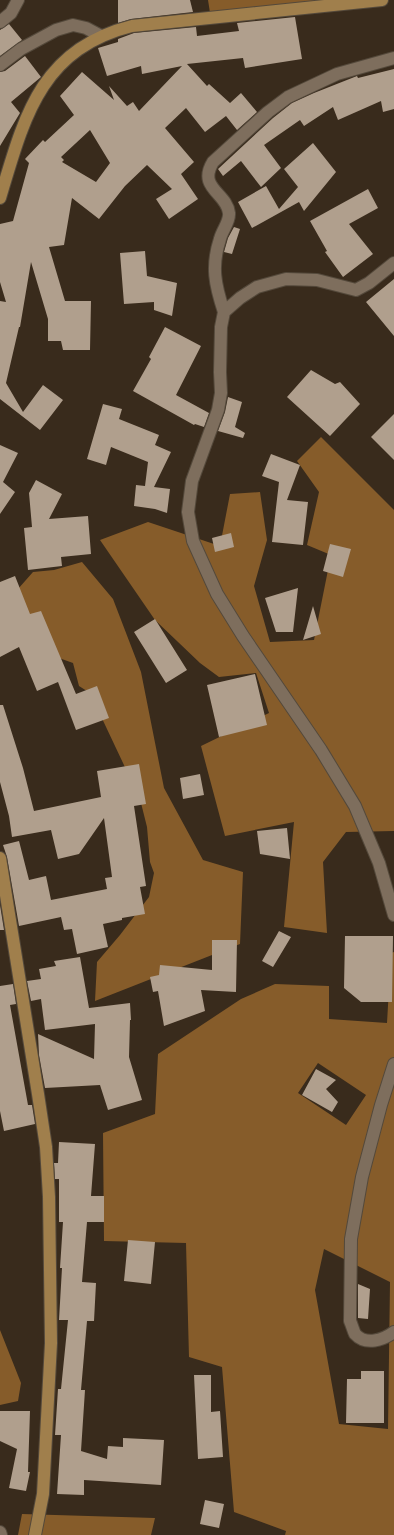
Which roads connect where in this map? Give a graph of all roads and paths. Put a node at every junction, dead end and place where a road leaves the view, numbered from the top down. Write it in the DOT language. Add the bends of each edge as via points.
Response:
graph roads {
  1 [pos="18,0"];
  2 [pos="382,0"];
  3 [pos="0,22"];
  4 [pos="101,36"];
  5 [pos="394,58"];
  6 [pos="0,65"];
  7 [pos="0,198"];
  8 [pos="394,263"];
  9 [pos="224,312"];
  10 [pos="0,858"];
  11 [pos="394,915"];
  12 [pos="394,1064"];
  13 [pos="394,1332"];
  14 [pos="0,1532"];
  15 [pos="1,1535"];
  16 [pos="35,1535"];
  1 -- 3 [label="street" via="11,13"];
  2 -- 4 [label="main road" via="132,26"];
  4 -- 6 [label="street" via="73,25 56,30 21,49"];
  4 -- 7 [label="main road" via="78,50 57,68 40,89 18,137"];
  5 -- 9 [label="street" via="337,74 288,97 213,162 208,170 208,178 229,212 215,262 216,290"];
  8 -- 9 [label="street" via="356,290 317,280 286,279 257,287"];
  9 -- 11 [label="street" via="221,327 221,393 218,410 192,481 188,512 193,541 217,594 321,750 355,806 379,863"];
  10 -- 16 [label="main road" via="42,1117 49,1197 51,1343 43,1494"];
  12 -- 13 [label="street" via="362,1176 351,1239 350,1321 355,1333 364,1340 379,1341"];
  14 -- 15 [label="street"];
}
